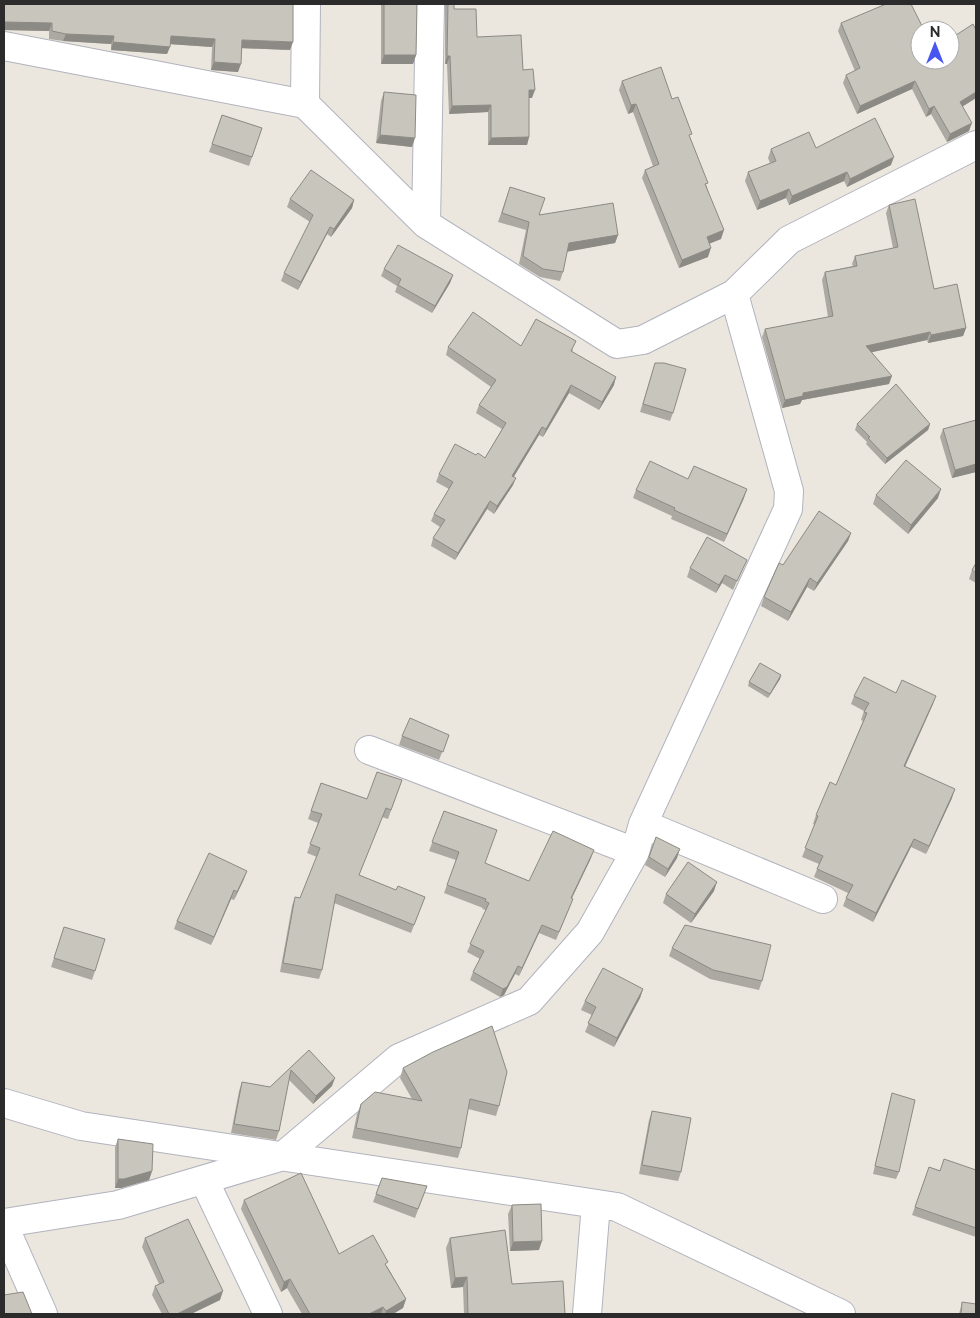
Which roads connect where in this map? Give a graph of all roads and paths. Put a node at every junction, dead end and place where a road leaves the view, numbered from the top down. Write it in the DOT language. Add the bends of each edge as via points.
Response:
graph roads {
  1 [pos="306,4"];
  2 [pos="430,4"];
  3 [pos="4,46"];
  4 [pos="305,104"];
  5 [pos="976,145"];
  6 [pos="426,224"];
  7 [pos="734,294"];
  8 [pos="369,750"];
  9 [pos="643,824"];
  10 [pos="635,852"];
  11 [pos="822,899"];
  12 [pos="4,1102"];
  13 [pos="284,1156"];
  14 [pos="204,1180"];
  15 [pos="596,1204"];
  16 [pos="4,1225"];
  17 [pos="43,1314"];
  18 [pos="268,1314"];
  19 [pos="586,1314"];
  20 [pos="841,1314"];
  1 -- 4 [label="street"];
  2 -- 6 [label="street"];
  3 -- 4 [label="street"];
  4 -- 6 [label="street"];
  5 -- 7 [label="street" via="789,240"];
  6 -- 7 [label="street" via="617,344 643,340"];
  7 -- 9 [label="street" via="789,492 788,509"];
  8 -- 10 [label="street"];
  9 -- 10 [label="street"];
  9 -- 11 [label="street"];
  10 -- 13 [label="street" via="590,932 529,1001 399,1058"];
  12 -- 13 [label="street" via="81,1126"];
  13 -- 14 [label="street"];
  13 -- 15 [label="street"];
  14 -- 16 [label="street" via="118,1205"];
  14 -- 18 [label="street"];
  15 -- 19 [label="street"];
  15 -- 20 [label="street" via="617,1207"];
  16 -- 17 [label="street"];
}
